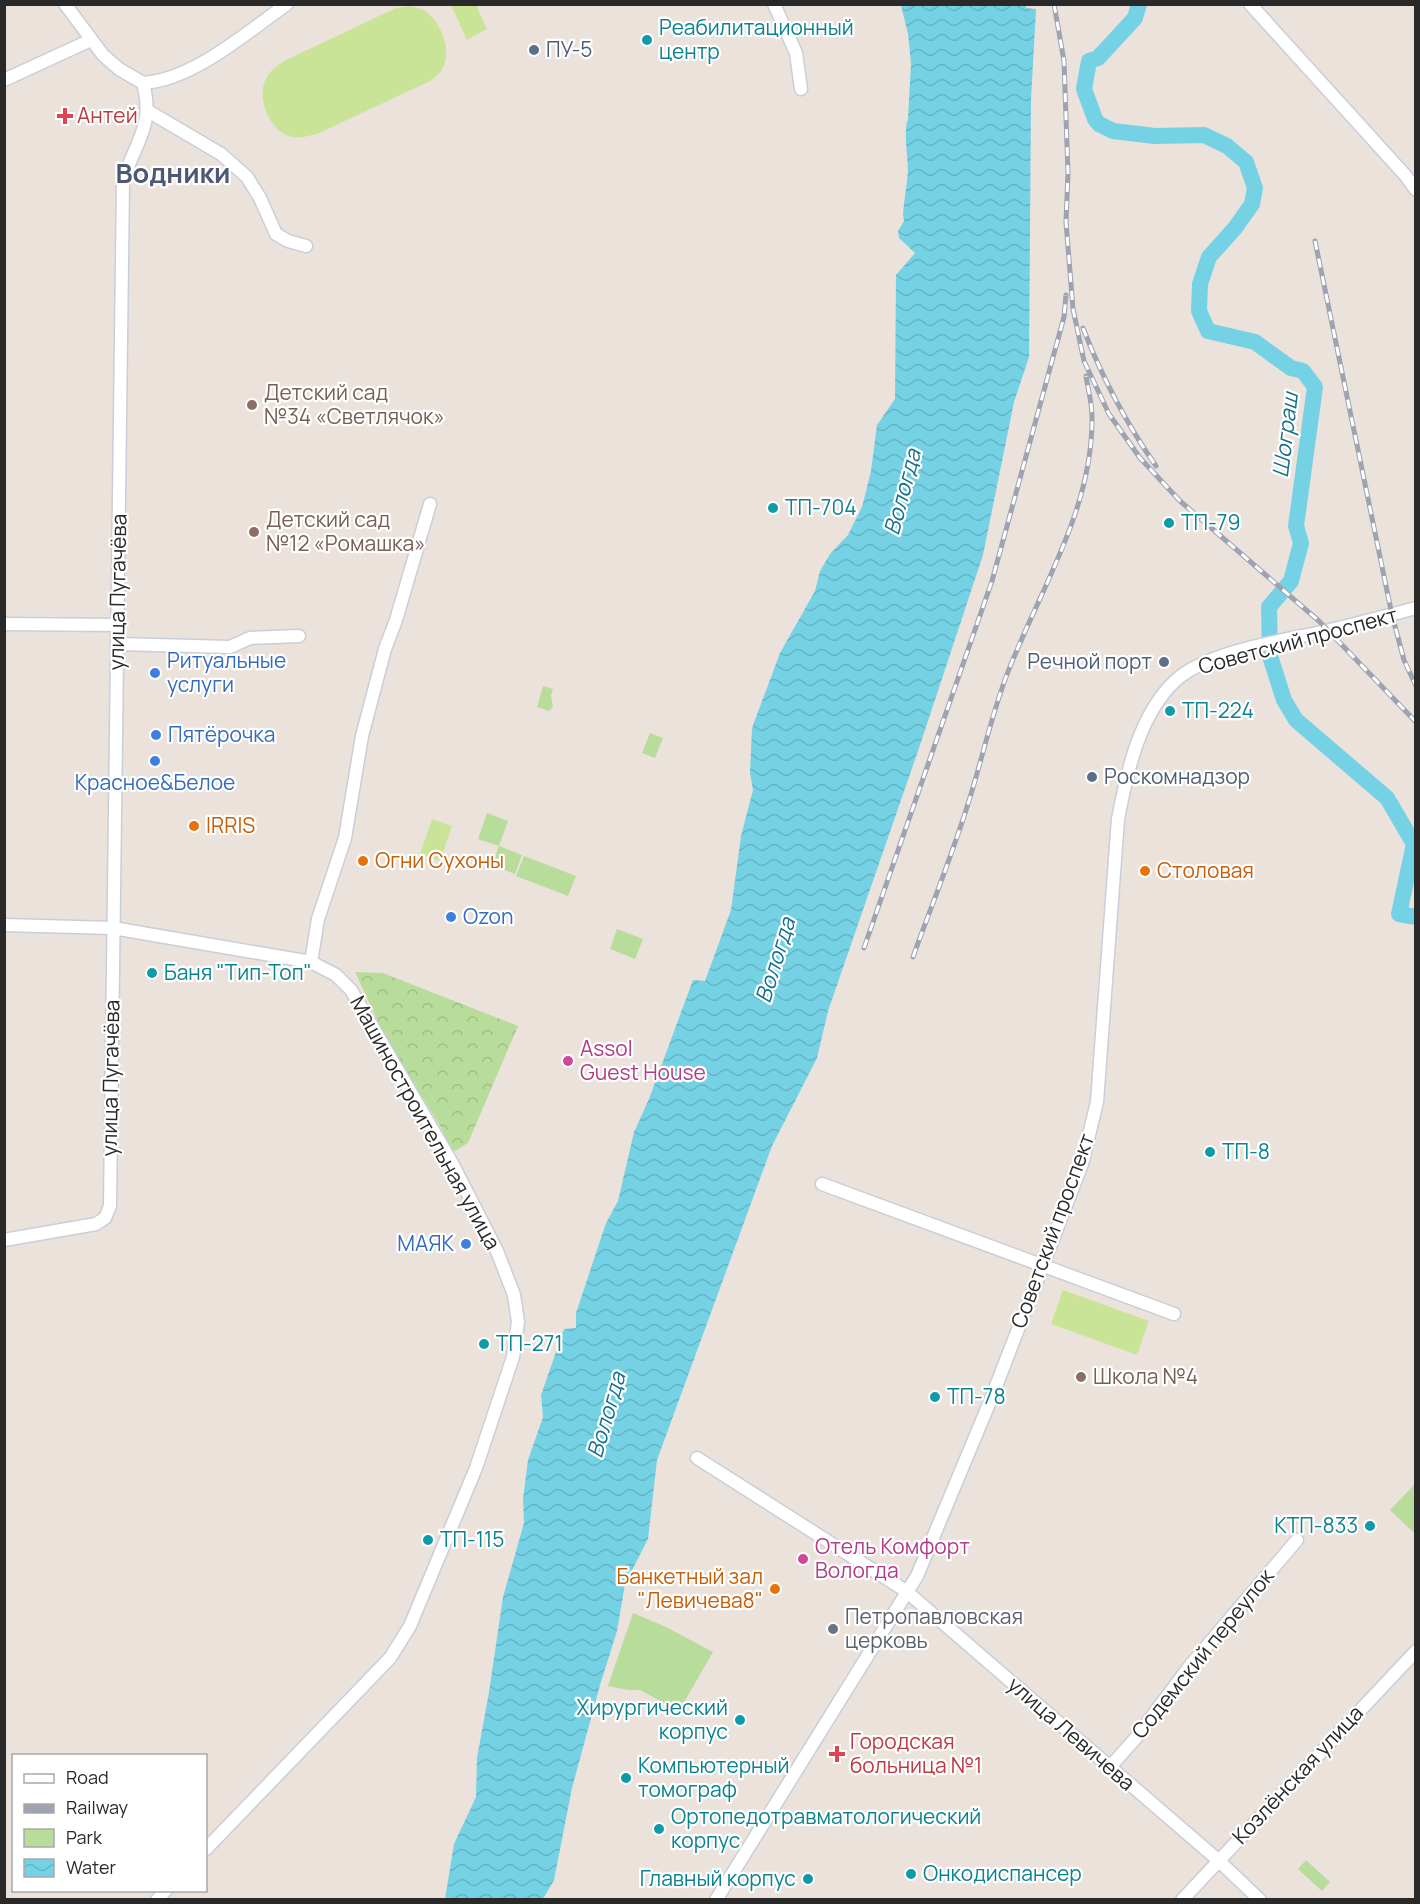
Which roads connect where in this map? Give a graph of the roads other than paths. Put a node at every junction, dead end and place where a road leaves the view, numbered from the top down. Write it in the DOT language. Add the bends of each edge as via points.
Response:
graph roads {
  1 [pos="65,4"];
  2 [pos="287,4"];
  3 [pos="774,4"];
  4 [pos="1250,4"];
  5 [pos="91,40"];
  6 [pos="4,80"];
  7 [pos="143,83"];
  8 [pos="801,89"];
  9 [pos="148,111"];
  10 [pos="1416,190"];
  11 [pos="306,246"];
  12 [pos="430,504"];
  13 [pos="1416,608"];
  14 [pos="4,624"];
  15 [pos="117,626"];
  16 [pos="299,636"];
  17 [pos="117,644"];
  18 [pos="4,925"];
  19 [pos="113,928"];
  20 [pos="311,962"];
  21 [pos="822,1184"];
  22 [pos="4,1240"];
  23 [pos="1042,1266"];
  24 [pos="1174,1314"];
  25 [pos="697,1458"];
  26 [pos="1297,1540"];
  27 [pos="906,1592"];
  28 [pos="1415,1652"];
  29 [pos="1108,1768"];
  30 [pos="207,1848"];
  31 [pos="1218,1860"];
  32 [pos="716,1899"];
  33 [pos="1182,1899"];
  34 [pos="1260,1899"];
  1 -- 5 [label="street"];
  2 -- 7 [label="street" via="202,64 169,79"];
  3 -- 8 [label="street" via="796,53"];
  4 -- 10 [label="street"];
  5 -- 6 [label="street"];
  5 -- 7 [label="street" via="119,69"];
  7 -- 9 [label="street, улица Пугачёва"];
  9 -- 11 [label="street" via="221,154 247,177 276,234"];
  9 -- 15 [label="street, улица Пугачёва" via="146,129 123,182"];
  12 -- 20 [label="street" via="362,736 345,838 318,919"];
  13 -- 23 [label="street, Советский проспект" via="1203,664 1176,680 1151,715 1125,779 1117,825 1097,1102 1082,1164"];
  14 -- 15 [label="street"];
  15 -- 17 [label="street, улица Пугачёва"];
  16 -- 17 [label="street" via="250,638 230,647"];
  17 -- 19 [label="street, улица Пугачёва"];
  18 -- 19 [label="street, Машиностроительная улица"];
  19 -- 20 [label="street, Машиностроительная улица"];
  19 -- 22 [label="street, улица Пугачёва" via="110,1206 105,1218 96,1224"];
  20 -- 30 [label="street, Машиностроительная улица" via="336,975 351,990 452,1163 497,1251 514,1295 518,1322 513,1357 476,1468 410,1626 390,1658"];
  21 -- 23 [label="street"];
  23 -- 24 [label="street"];
  23 -- 27 [label="street, Советский проспект" via="991,1399"];
  25 -- 27 [label="street, улица Левичева"];
  26 -- 29 [label="street, Содемский переулок" via="1189,1667 1136,1739"];
  27 -- 29 [label="street, улица Левичева"];
  27 -- 32 [label="street, Советский проспект"];
  28 -- 31 [label="street, Козлёнская улица"];
  29 -- 31 [label="street, улица Левичева"];
  31 -- 33 [label="street, Козлёнская улица"];
  31 -- 34 [label="street, улица Левичева"];
}
